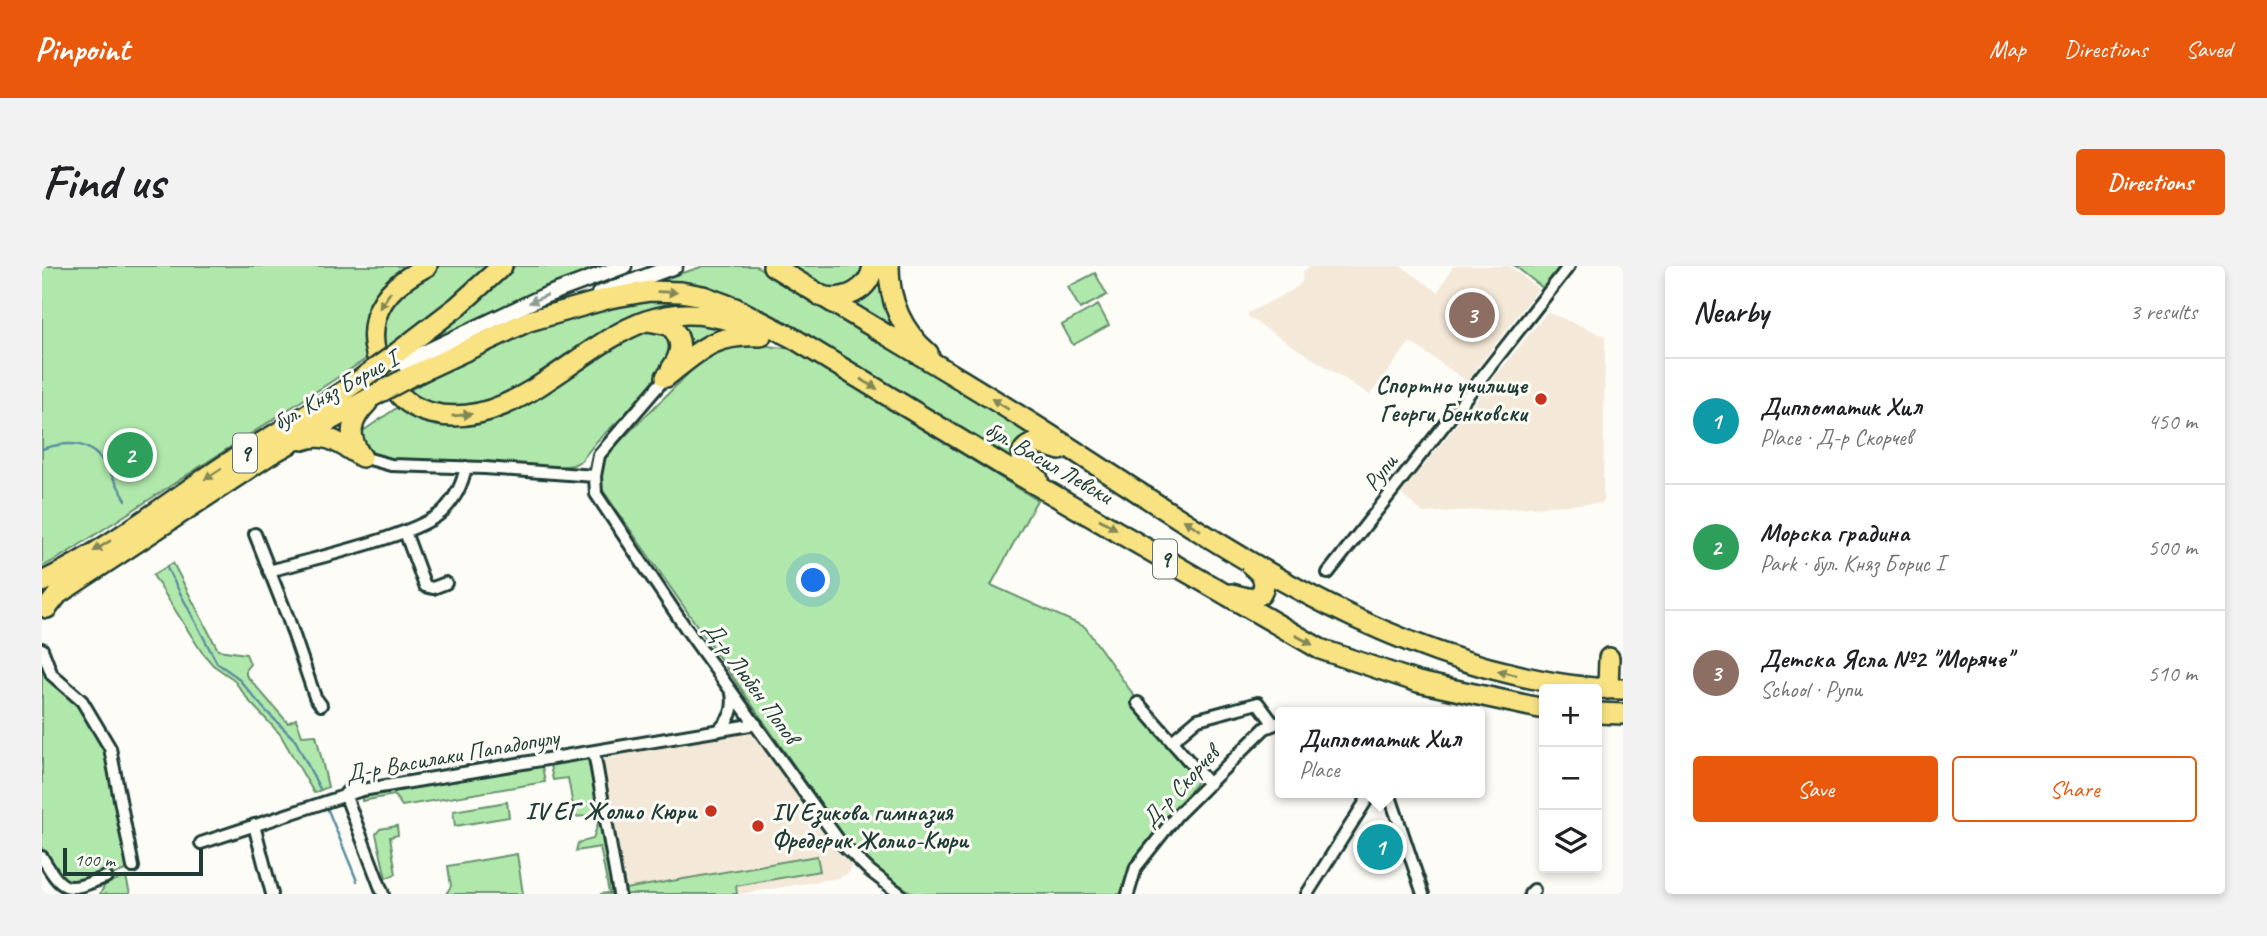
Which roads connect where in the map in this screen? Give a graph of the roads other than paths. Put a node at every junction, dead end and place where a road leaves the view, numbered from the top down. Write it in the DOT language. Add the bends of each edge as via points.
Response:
graph roads {
  1 [pos="427,266"];
  2 [pos="502,266"];
  3 [pos="624,266"];
  4 [pos="675,266"];
  5 [pos="773,266"];
  6 [pos="873,266"];
  7 [pos="889,266"];
  8 [pos="1569,266"];
  9 [pos="820,296"];
  10 [pos="529,321"];
  11 [pos="647,321"];
  12 [pos="793,338"];
  13 [pos="811,349"];
  14 [pos="399,367"];
  15 [pos="666,377"];
  16 [pos="958,378"];
  17 [pos="369,384"];
  18 [pos="269,455"];
  19 [pos="362,457"];
  20 [pos="1088,460"];
  21 [pos="466,467"];
  22 [pos="595,477"];
  23 [pos="1063,499"];
  24 [pos="405,531"];
  25 [pos="254,534"];
  26 [pos="1235,551"];
  27 [pos="269,571"];
  28 [pos="1328,573"];
  29 [pos="42,582"];
  30 [pos="446,583"];
  31 [pos="1220,591"];
  32 [pos="44,605"];
  33 [pos="42,649"];
  34 [pos="1609,658"];
  35 [pos="1616,689"];
  36 [pos="732,690"];
  37 [pos="1138,703"];
  38 [pos="321,705"];
  39 [pos="1539,708"];
  40 [pos="1275,720"];
  41 [pos="1275,723"];
  42 [pos="756,724"];
  43 [pos="717,731"];
  44 [pos="1172,741"];
  45 [pos="594,752"];
  46 [pos="356,783"];
  47 [pos="1209,784"];
  48 [pos="345,794"];
  49 [pos="1368,798"];
  50 [pos="1390,798"];
  51 [pos="254,825"];
  52 [pos="201,843"];
  53 [pos="42,857"];
  54 [pos="133,867"];
  55 [pos="106,877"];
  56 [pos="272,894"];
  57 [pos="383,894"];
  58 [pos="619,894"];
  59 [pos="900,894"];
  60 [pos="1128,894"];
  61 [pos="1307,894"];
  62 [pos="1423,894"];
  1 -- 11 [label="highway, one-way" via="390,292 378,311 372,341 395,389 412,406 433,414 467,415 500,405"];
  2 -- 14 [label="highway, 9"];
  3 -- 14 [label="main road, бул. Княз Борис I, one-way" via="544,296"];
  4 -- 10 [label="main road, бул. Княз Борис I"];
  5 -- 9 [label="highway, бул. Васил Левски / 9"];
  6 -- 9 [label="highway" via="868,281 856,292 837,298"];
  7 -- 16 [label="highway" via="892,298 905,328"];
  8 -- 28 [label="street, Рупи"];
  9 -- 16 [label="highway, бул. Васил Левски / 9"];
  10 -- 12 [label="highway, бул. Васил Левски / 9, one-way" via="621,295 670,292 725,303"];
  10 -- 14 [label="highway, бул. Княз Борис I / 9"];
  11 -- 12 [label="highway" via="682,313 705,314"];
  11 -- 15 [label="highway" via="668,325 679,340 679,356"];
  12 -- 13 [label="highway, бул. Васил Левски / 9"];
  13 -- 15 [label="highway" via="765,336 729,337 702,348"];
  13 -- 23 [label="highway, бул. Васил Левски / 9, one-way"];
  14 -- 17 [label="highway, бул. Княз Борис I / 9, bridge"];
  15 -- 22 [label="street" via="599,455"];
  20 -- 16 [label="highway, бул. Васил Левски / 9, one-way"];
  17 -- 18 [label="highway, бул. Княз Борис I / 9"];
  17 -- 19 [label="highway" via="352,426 353,443"];
  17 -- 29 [label="highway, бул. Княз Борис I / 9, one-way" via="231,461"];
  18 -- 19 [label="highway" via="321,436"];
  18 -- 32 [label="highway, бул. Княз Борис I / 9"];
  19 -- 21 [label="street" via="391,465"];
  20 -- 23 [label="highway" via="1041,443 1025,449 1022,459 1026,468"];
  26 -- 20 [label="highway, бул. Васил Левски / 9, one-way"];
  21 -- 22 [label="street"];
  21 -- 24 [label="street" via="460,489 442,513"];
  22 -- 36 [label="street, Д-р Любен Попов" via="596,494"];
  23 -- 31 [label="highway, бул. Васил Левски / 9, one-way"];
  24 -- 27 [label="street"];
  24 -- 30 [label="street" via="425,586"];
  25 -- 27 [label="street"];
  26 -- 31 [label="highway" via="1262,575 1264,588 1251,599"];
  35 -- 26 [label="highway, бул. Васил Левски / 9, one-way" via="1568,686 1460,661 1347,614"];
  27 -- 38 [label="street"];
  31 -- 39 [label="highway, бул. Васил Левски / 9, one-way" via="1320,649 1382,672"];
  33 -- 54 [label="street" via="52,675 82,701 110,748"];
  34 -- 35 [label="highway"];
  36 -- 42 [label="street, Д-р Любен Попов"];
  36 -- 43 [label="street" via="734,706"];
  37 -- 44 [label="street"];
  40 -- 44 [label="street" via="1258,703 1198,719"];
  41 -- 47 [label="street, Д-р Скорчев"];
  42 -- 43 [label="street, Д-р Василаки Пападопулу"];
  42 -- 59 [label="street, Д-р Любен Попов" via="840,842"];
  43 -- 45 [label="street, Д-р Василаки Пападопулу"];
  44 -- 47 [label="street"];
  45 -- 48 [label="street, Д-р Василаки Пападопулу"];
  45 -- 58 [label="street"];
  46 -- 48 [label="street"];
  47 -- 60 [label="street, Д-р Скорчев" via="1136,867"];
  48 -- 51 [label="street, Д-р Василаки Пападопулу"];
  48 -- 57 [label="street"];
  49 -- 61 [label="street"];
  50 -- 62 [label="street"];
  51 -- 52 [label="street, Д-р Василаки Пападопулу"];
  51 -- 56 [label="street"];
  53 -- 55 [label="street" via="63,887 75,889"];
}
